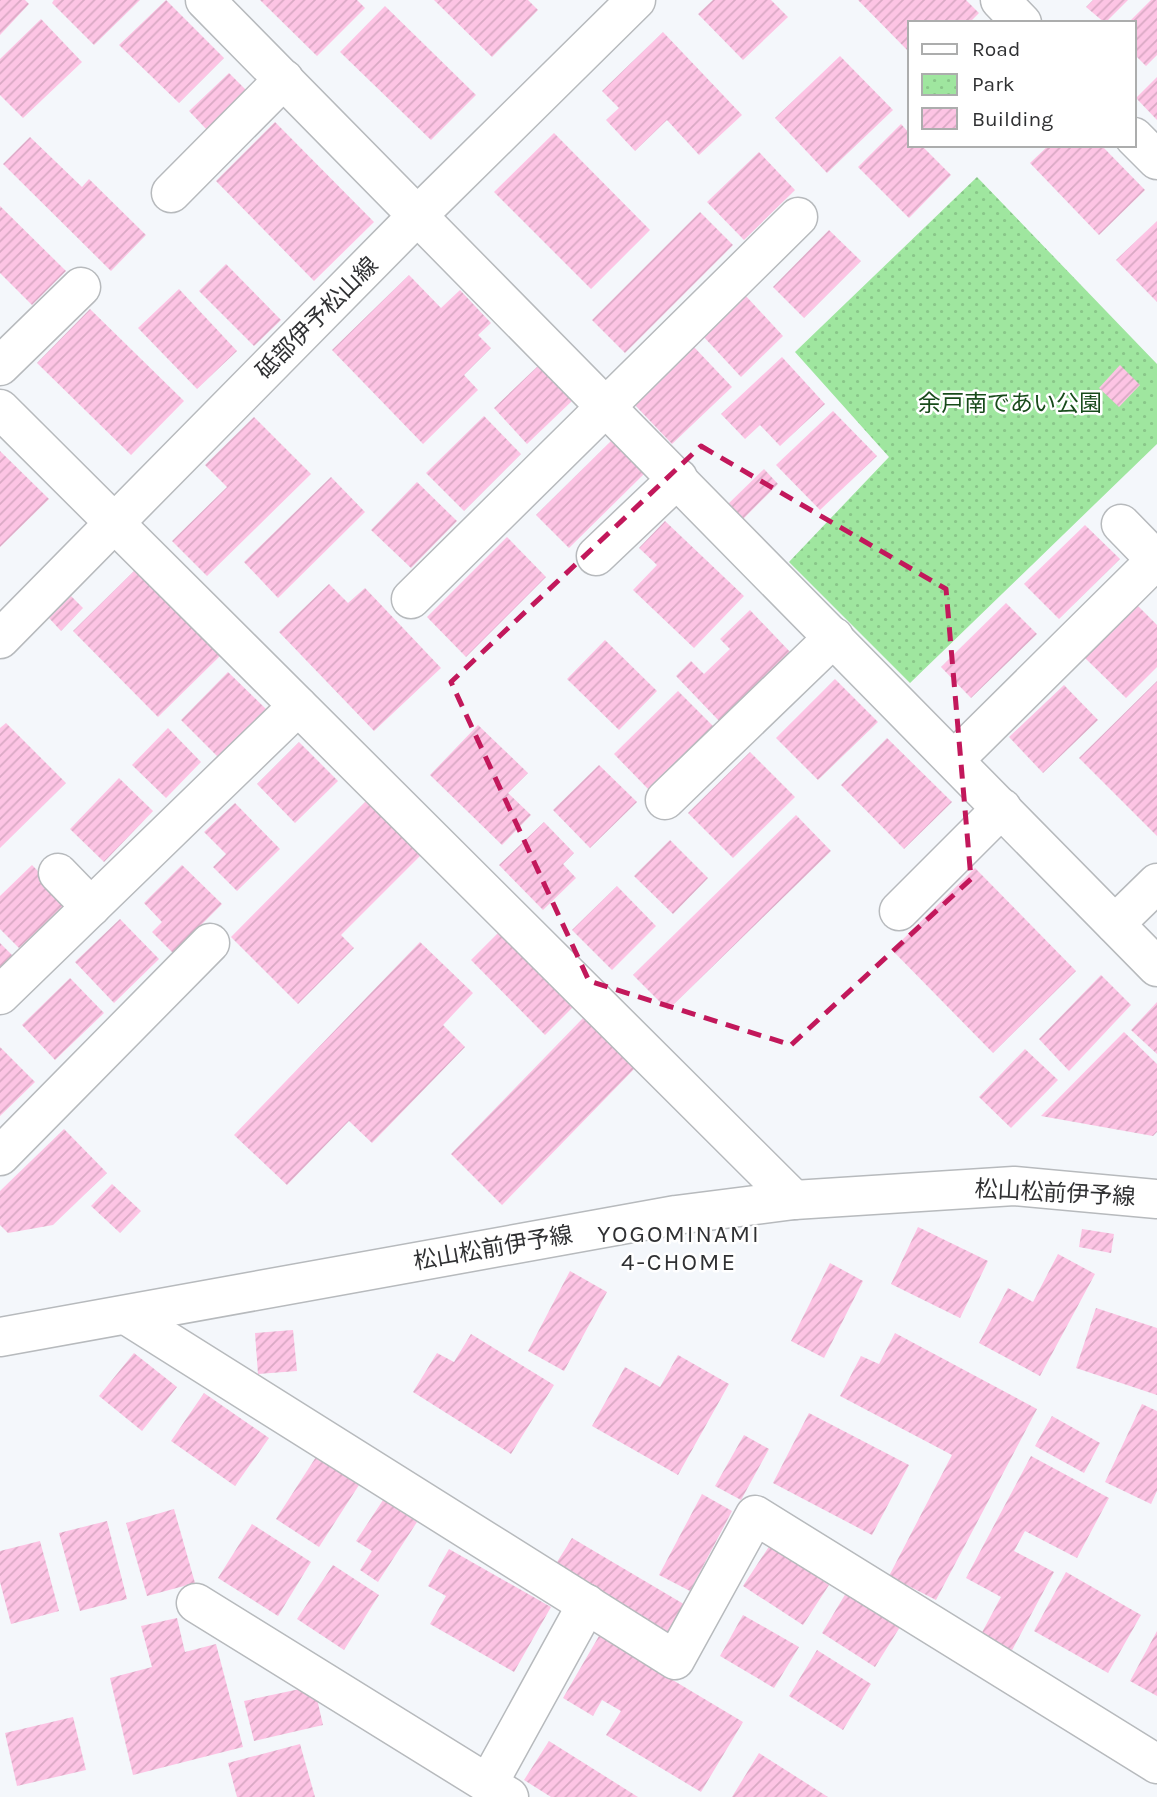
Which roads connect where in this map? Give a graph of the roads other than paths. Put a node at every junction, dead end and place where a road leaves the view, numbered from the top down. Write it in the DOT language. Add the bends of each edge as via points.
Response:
graph roads {
  1 [pos="205,0"];
  2 [pos="636,0"];
  3 [pos="1000,0"];
  4 [pos="1020,21"];
  5 [pos="284,79"];
  6 [pos="1136,139"];
  7 [pos="1157,160"];
  8 [pos="171,193"];
  9 [pos="419,214"];
  10 [pos="798,216"];
  11 [pos="81,287"];
  12 [pos="0,366"];
  13 [pos="608,406"];
  14 [pos="0,409"];
  15 [pos="678,478"];
  16 [pos="115,523"];
  17 [pos="1121,524"];
  18 [pos="597,556"];
  19 [pos="1156,559"];
  20 [pos="411,599"];
  21 [pos="834,637"];
  22 [pos="0,639"];
  23 [pos="298,706"];
  24 [pos="954,760"];
  25 [pos="665,800"];
  26 [pos="1002,808"];
  27 [pos="58,873"];
  28 [pos="1157,883"];
  29 [pos="91,907"];
  30 [pos="899,911"];
  31 [pos="1115,924"];
  32 [pos="210,943"];
  33 [pos="1157,967"];
  34 [pos="0,995"];
  35 [pos="0,1156"];
  36 [pos="1157,1199"];
  37 [pos="794,1200"];
  38 [pos="126,1315"];
  39 [pos="0,1337"];
  40 [pos="196,1603"];
  41 [pos="587,1604"];
  42 [pos="1157,1764"];
  43 [pos="498,1791"];
  1 -- 5 [label="street"];
  2 -- 9 [label="street, 砥部伊予松山線"];
  3 -- 4 [label="street"];
  5 -- 8 [label="street"];
  5 -- 9 [label="street"];
  6 -- 7 [label="street"];
  9 -- 13 [label="street"];
  9 -- 16 [label="street, 砥部伊予松山線"];
  10 -- 13 [label="street"];
  11 -- 12 [label="street"];
  13 -- 15 [label="street"];
  13 -- 20 [label="street"];
  14 -- 16 [label="street"];
  15 -- 18 [label="street"];
  15 -- 21 [label="street"];
  16 -- 22 [label="street, 砥部伊予松山線"];
  16 -- 23 [label="street"];
  17 -- 19 [label="street"];
  19 -- 24 [label="street"];
  21 -- 24 [label="street"];
  21 -- 25 [label="street"];
  23 -- 29 [label="street"];
  23 -- 37 [label="street"];
  24 -- 26 [label="street"];
  26 -- 30 [label="street"];
  26 -- 31 [label="street"];
  27 -- 29 [label="street"];
  28 -- 31 [label="street"];
  29 -- 34 [label="street"];
  31 -- 33 [label="street"];
  32 -- 35 [label="street"];
  36 -- 37 [label="street, 松山松前伊予線" via="1014,1186"];
  37 -- 38 [label="street, 松山松前伊予線" via="676,1215"];
  38 -- 39 [label="street, 松山松前伊予線"];
  38 -- 41 [label="street"];
  40 -- 43 [label="street"];
  41 -- 42 [label="street" via="675,1660 755,1515"];
  41 -- 43 [label="street"];
}
